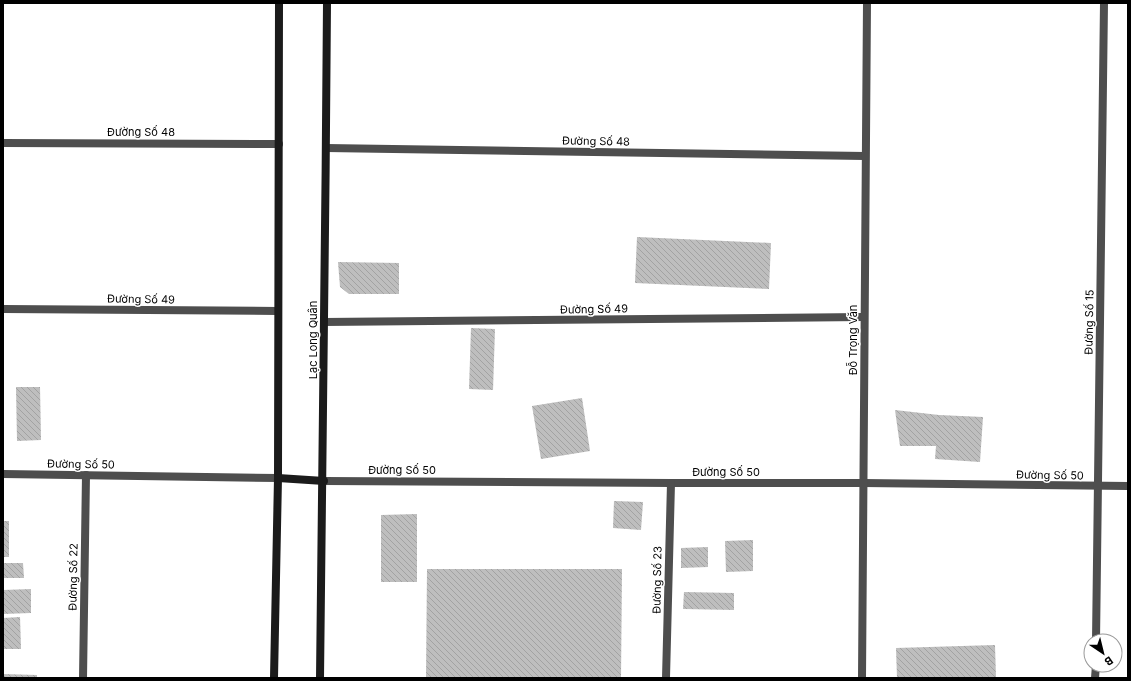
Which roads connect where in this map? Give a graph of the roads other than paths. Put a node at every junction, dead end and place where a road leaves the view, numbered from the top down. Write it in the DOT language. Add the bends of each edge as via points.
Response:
graph roads {
  1 [pos="279,3"];
  2 [pos="327,3"];
  3 [pos="867,3"];
  4 [pos="1104,3"];
  5 [pos="3,142"];
  6 [pos="279,144"];
  7 [pos="326,148"];
  8 [pos="865,156"];
  9 [pos="3,309"];
  10 [pos="278,312"];
  11 [pos="864,317"];
  12 [pos="324,322"];
  13 [pos="3,474"];
  14 [pos="86,476"];
  15 [pos="278,478"];
  16 [pos="324,481"];
  17 [pos="863,482"];
  18 [pos="671,483"];
  19 [pos="1128,486"];
  20 [pos="1098,487"];
  21 [pos="1096,633"];
  22 [pos="83,678"];
  23 [pos="274,678"];
  24 [pos="320,678"];
  25 [pos="666,678"];
  26 [pos="862,678"];
  1 -- 6 [label="main road"];
  2 -- 7 [label="main road, Lạc Long Quân"];
  3 -- 8 [label="street, Đỗ Trọng Văn"];
  4 -- 20 [label="street, Đường Số 15"];
  5 -- 6 [label="street, Đường Số 48"];
  6 -- 10 [label="main road"];
  7 -- 8 [label="street, Đường Số 48"];
  7 -- 12 [label="main road, Lạc Long Quân"];
  8 -- 11 [label="street, Đỗ Trọng Văn"];
  9 -- 10 [label="street, Đường Số 49"];
  10 -- 15 [label="main road"];
  11 -- 12 [label="street, Đường Số 49"];
  11 -- 17 [label="street, Đỗ Trọng Văn"];
  12 -- 16 [label="main road, Lạc Long Quân"];
  13 -- 14 [label="street, Đường Số 50"];
  14 -- 15 [label="street, Đường Số 50"];
  14 -- 22 [label="street, Đường Số 22"];
  15 -- 16 [label="main road"];
  15 -- 23 [label="main road"];
  16 -- 18 [label="street, Đường Số 50"];
  16 -- 24 [label="main road, Lạc Long Quân"];
  17 -- 18 [label="street, Đường Số 50"];
  17 -- 20 [label="street, Đường Số 50"];
  17 -- 26 [label="street, Đỗ Trọng Văn"];
  18 -- 25 [label="street, Đường Số 23"];
  19 -- 20 [label="street, Đường Số 50"];
  20 -- 21 [label="street, Đường Số 15"];
}
